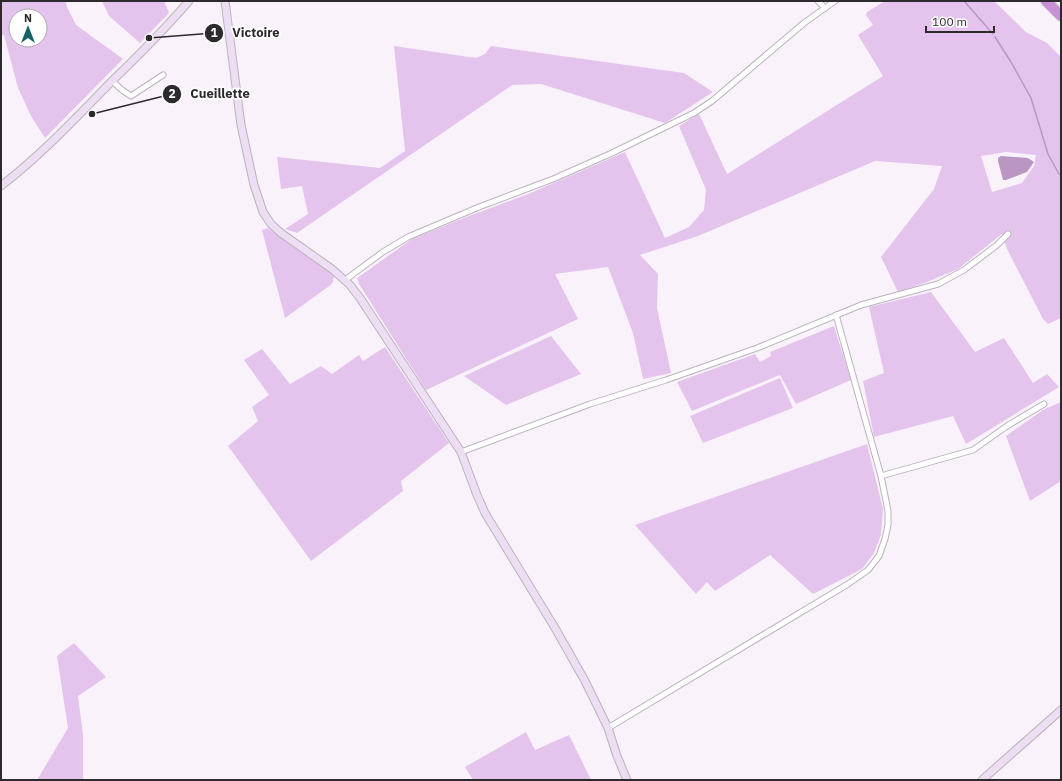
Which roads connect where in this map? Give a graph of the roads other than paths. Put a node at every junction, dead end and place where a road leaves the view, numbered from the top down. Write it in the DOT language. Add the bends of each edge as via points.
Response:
graph roads {
  1 [pos="189,1"];
  2 [pos="194,1"];
  3 [pos="225,1"];
  4 [pos="818,1"];
  5 [pos="834,1"];
  6 [pos="1046,1"];
  7 [pos="825,8"];
  8 [pos="1061,16"];
  9 [pos="176,17"];
  10 [pos="163,75"];
  11 [pos="112,81"];
  12 [pos="1,186"];
  13 [pos="1008,234"];
  14 [pos="345,280"];
  15 [pos="836,315"];
  16 [pos="1044,404"];
  17 [pos="461,452"];
  18 [pos="881,476"];
  19 [pos="1061,710"];
  20 [pos="608,728"];
  21 [pos="627,780"];
  22 [pos="982,780"];
  1 -- 9 [label="street"];
  2 -- 9 [label="street"];
  3 -- 14 [label="street" via="241,125 254,185 263,212 281,233"];
  4 -- 7 [label="street"];
  5 -- 7 [label="street"];
  6 -- 8 [label="highway"];
  7 -- 14 [label="street" via="694,113 553,179 408,237"];
  9 -- 11 [label="street"];
  10 -- 11 [label="street" via="131,96"];
  11 -- 12 [label="street" via="57,138"];
  13 -- 15 [label="street" via="964,270 938,284 860,305"];
  14 -- 17 [label="street" via="360,298"];
  15 -- 17 [label="street" via="757,348 590,404"];
  15 -- 18 [label="street"];
  16 -- 18 [label="street" via="973,450"];
  17 -- 20 [label="street" via="486,514 572,655"];
  18 -- 20 [label="street" via="888,525 882,551 868,570"];
  19 -- 22 [label="street"];
  20 -- 21 [label="street"];
}
